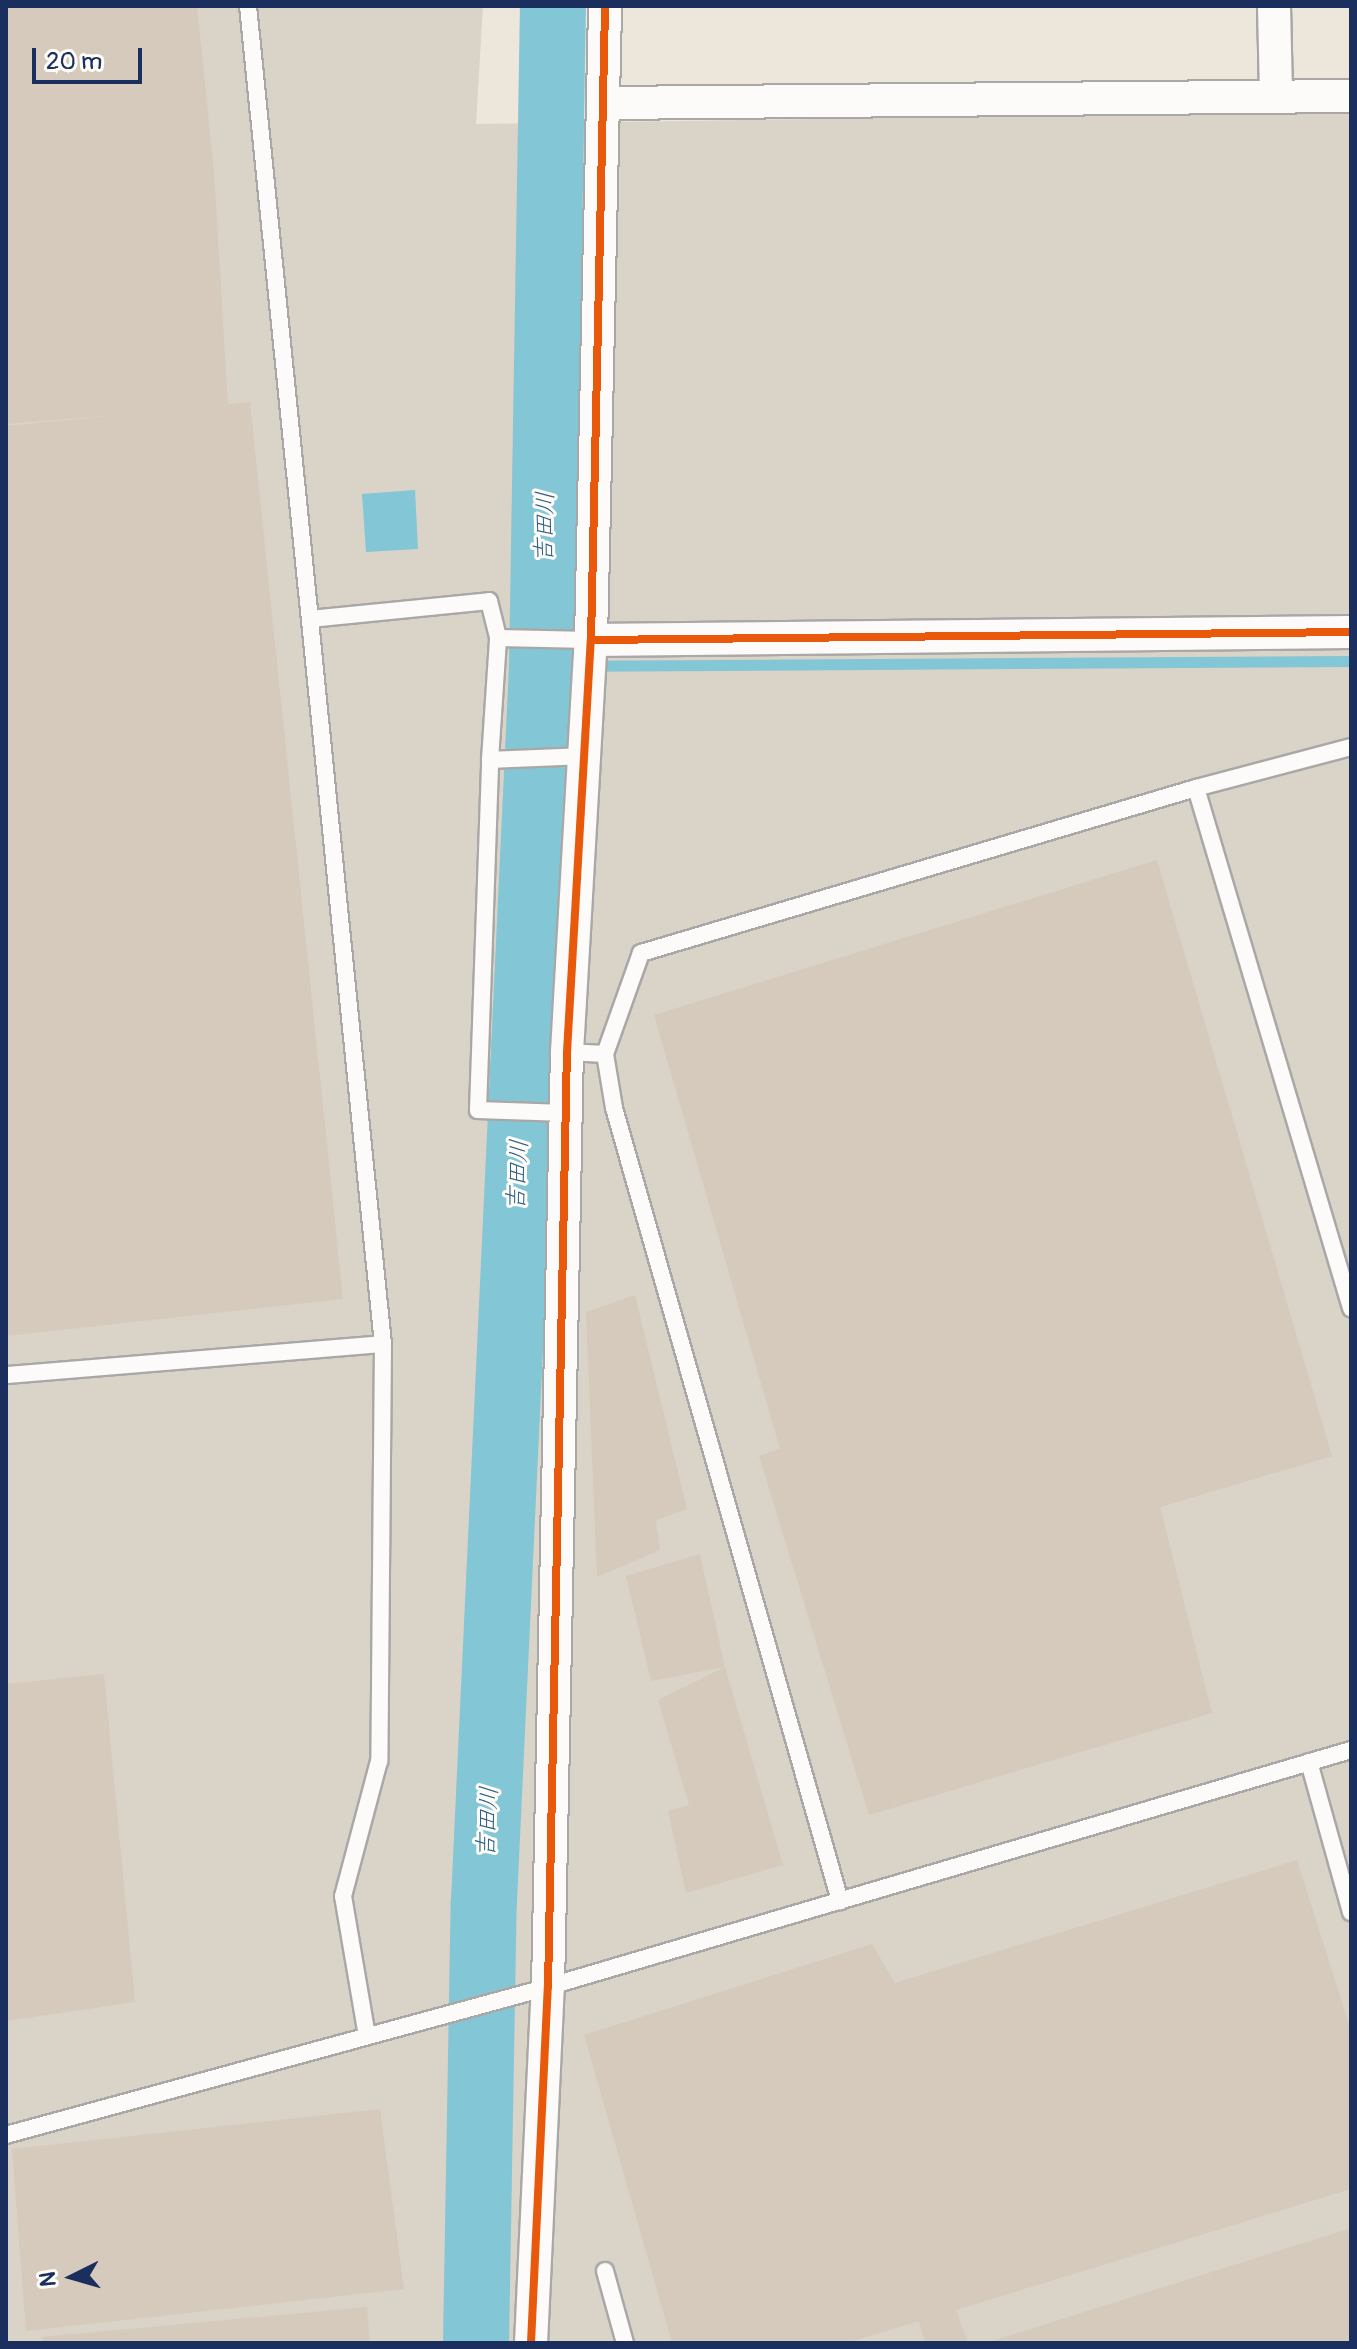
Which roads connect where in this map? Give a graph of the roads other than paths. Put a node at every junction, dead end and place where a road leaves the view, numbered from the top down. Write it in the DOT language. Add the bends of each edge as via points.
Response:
graph roads {
  1 [pos="248,6"];
  2 [pos="605,6"];
  3 [pos="1274,6"];
  4 [pos="1351,96"];
  5 [pos="1276,97"];
  6 [pos="606,103"];
  7 [pos="310,619"];
  8 [pos="1351,632"];
  9 [pos="499,638"];
  10 [pos="589,640"];
  11 [pos="1351,747"];
  12 [pos="583,757"];
  13 [pos="492,760"];
  14 [pos="1196,788"];
  15 [pos="567,1052"];
  16 [pos="605,1054"];
  17 [pos="564,1113"];
  18 [pos="1351,1308"];
  19 [pos="383,1344"];
  20 [pos="6,1375"];
  21 [pos="1351,1750"];
  22 [pos="1309,1762"];
  23 [pos="840,1901"];
  24 [pos="1351,1912"];
  25 [pos="542,1988"];
  26 [pos="367,2036"];
  27 [pos="6,2135"];
  28 [pos="605,2271"];
  29 [pos="531,2343"];
  30 [pos="625,2343"];
  1 -- 7 [label="lane"];
  2 -- 6 [label="street"];
  3 -- 5 [label="street"];
  4 -- 5 [label="street"];
  5 -- 6 [label="street"];
  6 -- 10 [label="street"];
  7 -- 9 [label="lane" via="489,601"];
  7 -- 19 [label="lane"];
  8 -- 10 [label="street"];
  9 -- 10 [label="lane"];
  9 -- 13 [label="lane"];
  10 -- 12 [label="street"];
  11 -- 14 [label="lane"];
  12 -- 13 [label="lane"];
  12 -- 15 [label="street"];
  13 -- 17 [label="lane" via="478,1110"];
  14 -- 16 [label="lane" via="641,953"];
  14 -- 18 [label="lane"];
  15 -- 16 [label="lane"];
  15 -- 17 [label="street"];
  16 -- 23 [label="lane" via="614,1108"];
  17 -- 25 [label="street"];
  19 -- 20 [label="lane"];
  19 -- 26 [label="lane" via="379,1761 343,1896"];
  21 -- 22 [label="lane"];
  22 -- 23 [label="lane"];
  22 -- 24 [label="lane"];
  23 -- 25 [label="lane"];
  25 -- 26 [label="lane"];
  25 -- 29 [label="street"];
  26 -- 27 [label="lane"];
  28 -- 30 [label="lane"];
}
